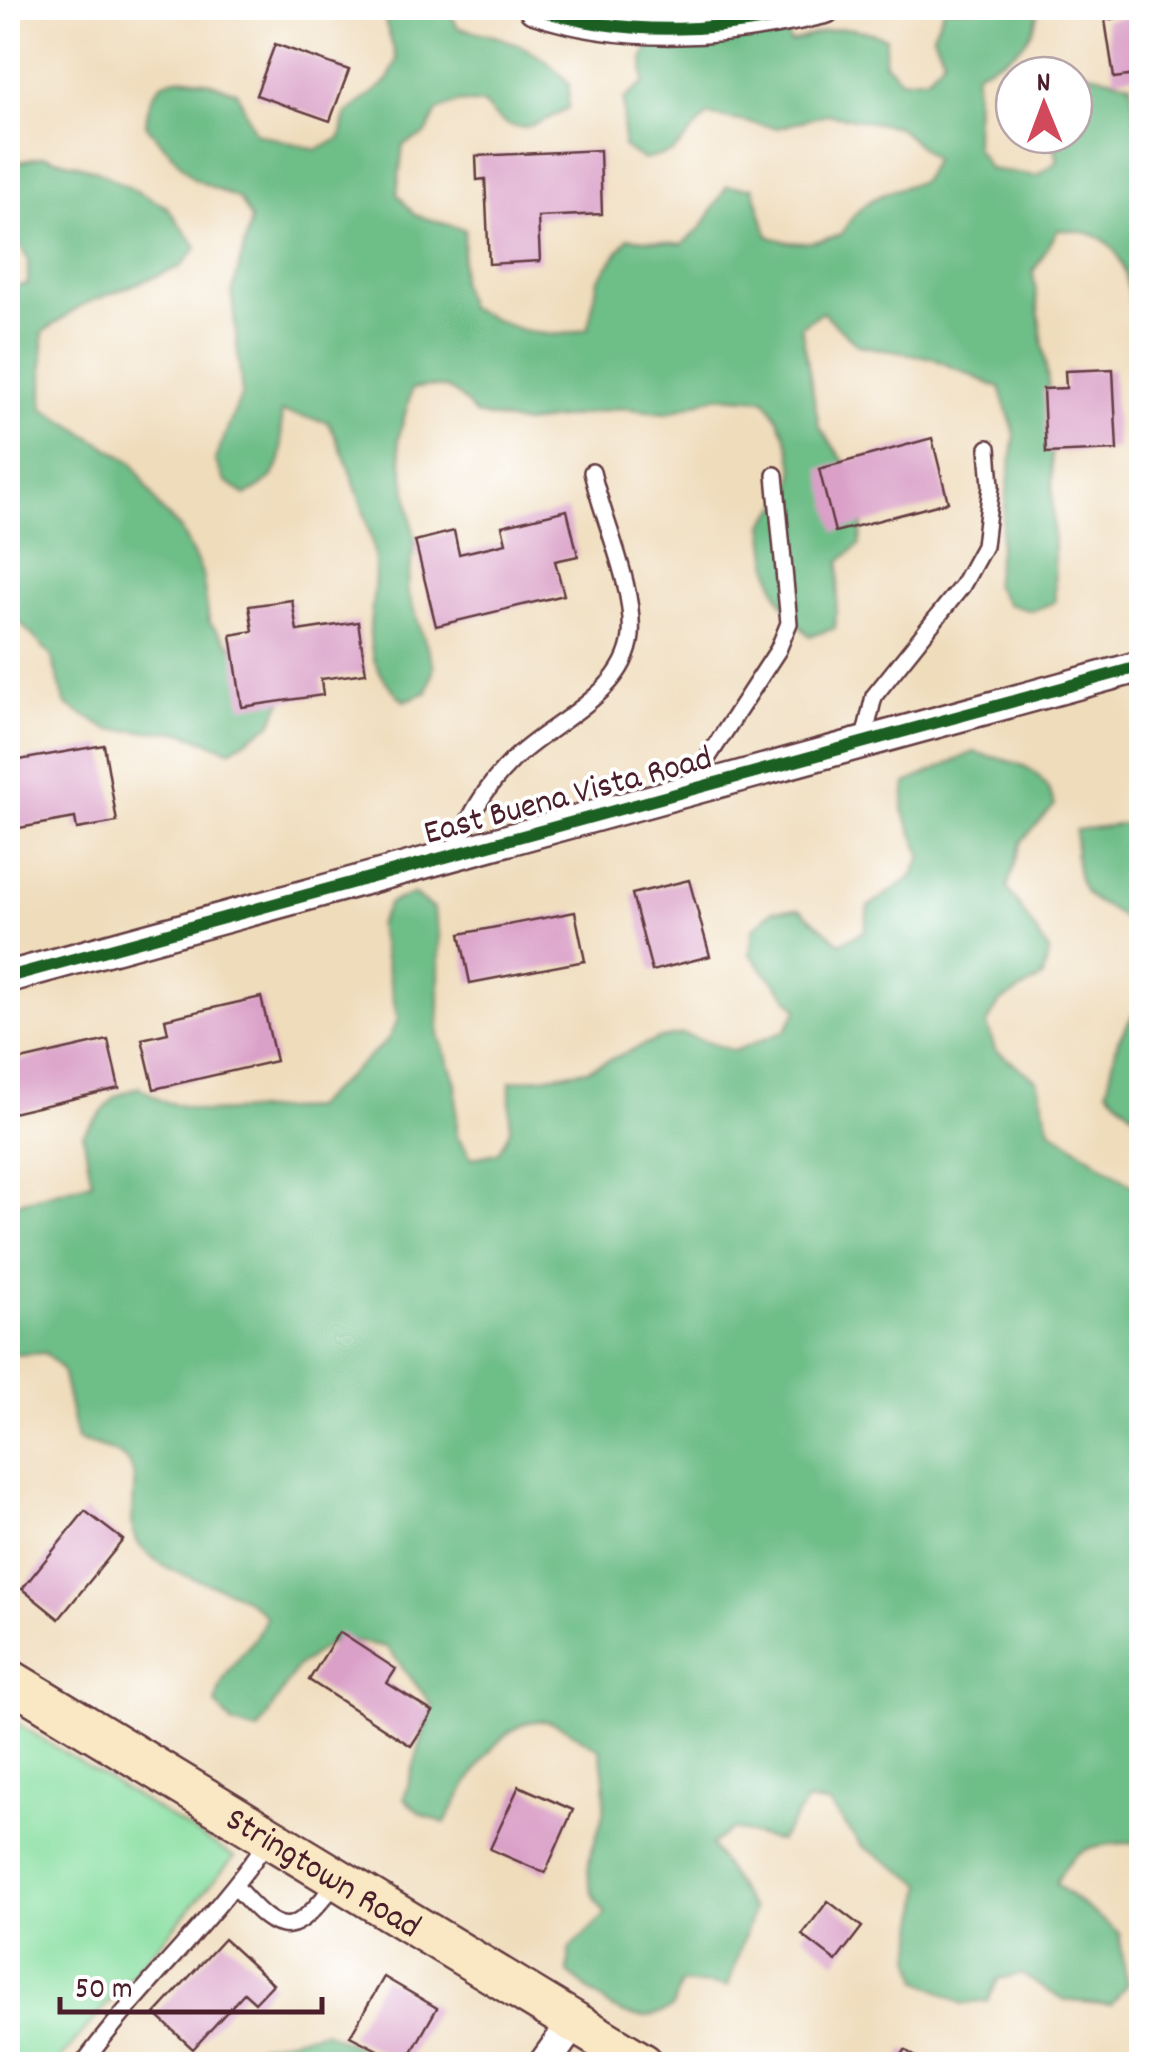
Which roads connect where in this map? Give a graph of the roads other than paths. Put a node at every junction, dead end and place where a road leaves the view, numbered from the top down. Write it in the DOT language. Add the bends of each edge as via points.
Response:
graph roads {
  1 [pos="534,8"];
  2 [pos="825,8"];
  3 [pos="988,448"];
  4 [pos="592,472"];
  5 [pos="775,475"];
  6 [pos="1142,666"];
  7 [pos="864,743"];
  8 [pos="686,791"];
  9 [pos="452,856"];
  10 [pos="8,977"];
  11 [pos="8,1678"];
  12 [pos="270,1838"];
  13 [pos="339,1880"];
  14 [pos="236,1887"];
  15 [pos="574,2022"];
  16 [pos="83,2064"];
  17 [pos="544,2064"];
  18 [pos="643,2064"];
  1 -- 2 [label="street" via="588,22 674,30 765,22"];
  3 -- 7 [label="lane" via="984,546 962,586 874,696"];
  4 -- 9 [label="lane" via="626,591 631,636 619,669 477,798"];
  5 -- 8 [label="lane" via="789,623"];
  6 -- 7 [label="street, East Buena Vista Road"];
  7 -- 8 [label="street, East Buena Vista Road"];
  8 -- 9 [label="street, East Buena Vista Road"];
  9 -- 10 [label="street, East Buena Vista Road"];
  11 -- 12 [label="main road, Stringtown Road"];
  12 -- 13 [label="main road, Stringtown Road"];
  12 -- 14 [label="lane"];
  13 -- 14 [label="lane" via="306,1920 290,1926 262,1916"];
  13 -- 15 [label="main road, Stringtown Road"];
  14 -- 16 [label="lane"];
  15 -- 17 [label="street"];
  15 -- 18 [label="main road, Stringtown Road"];
}
